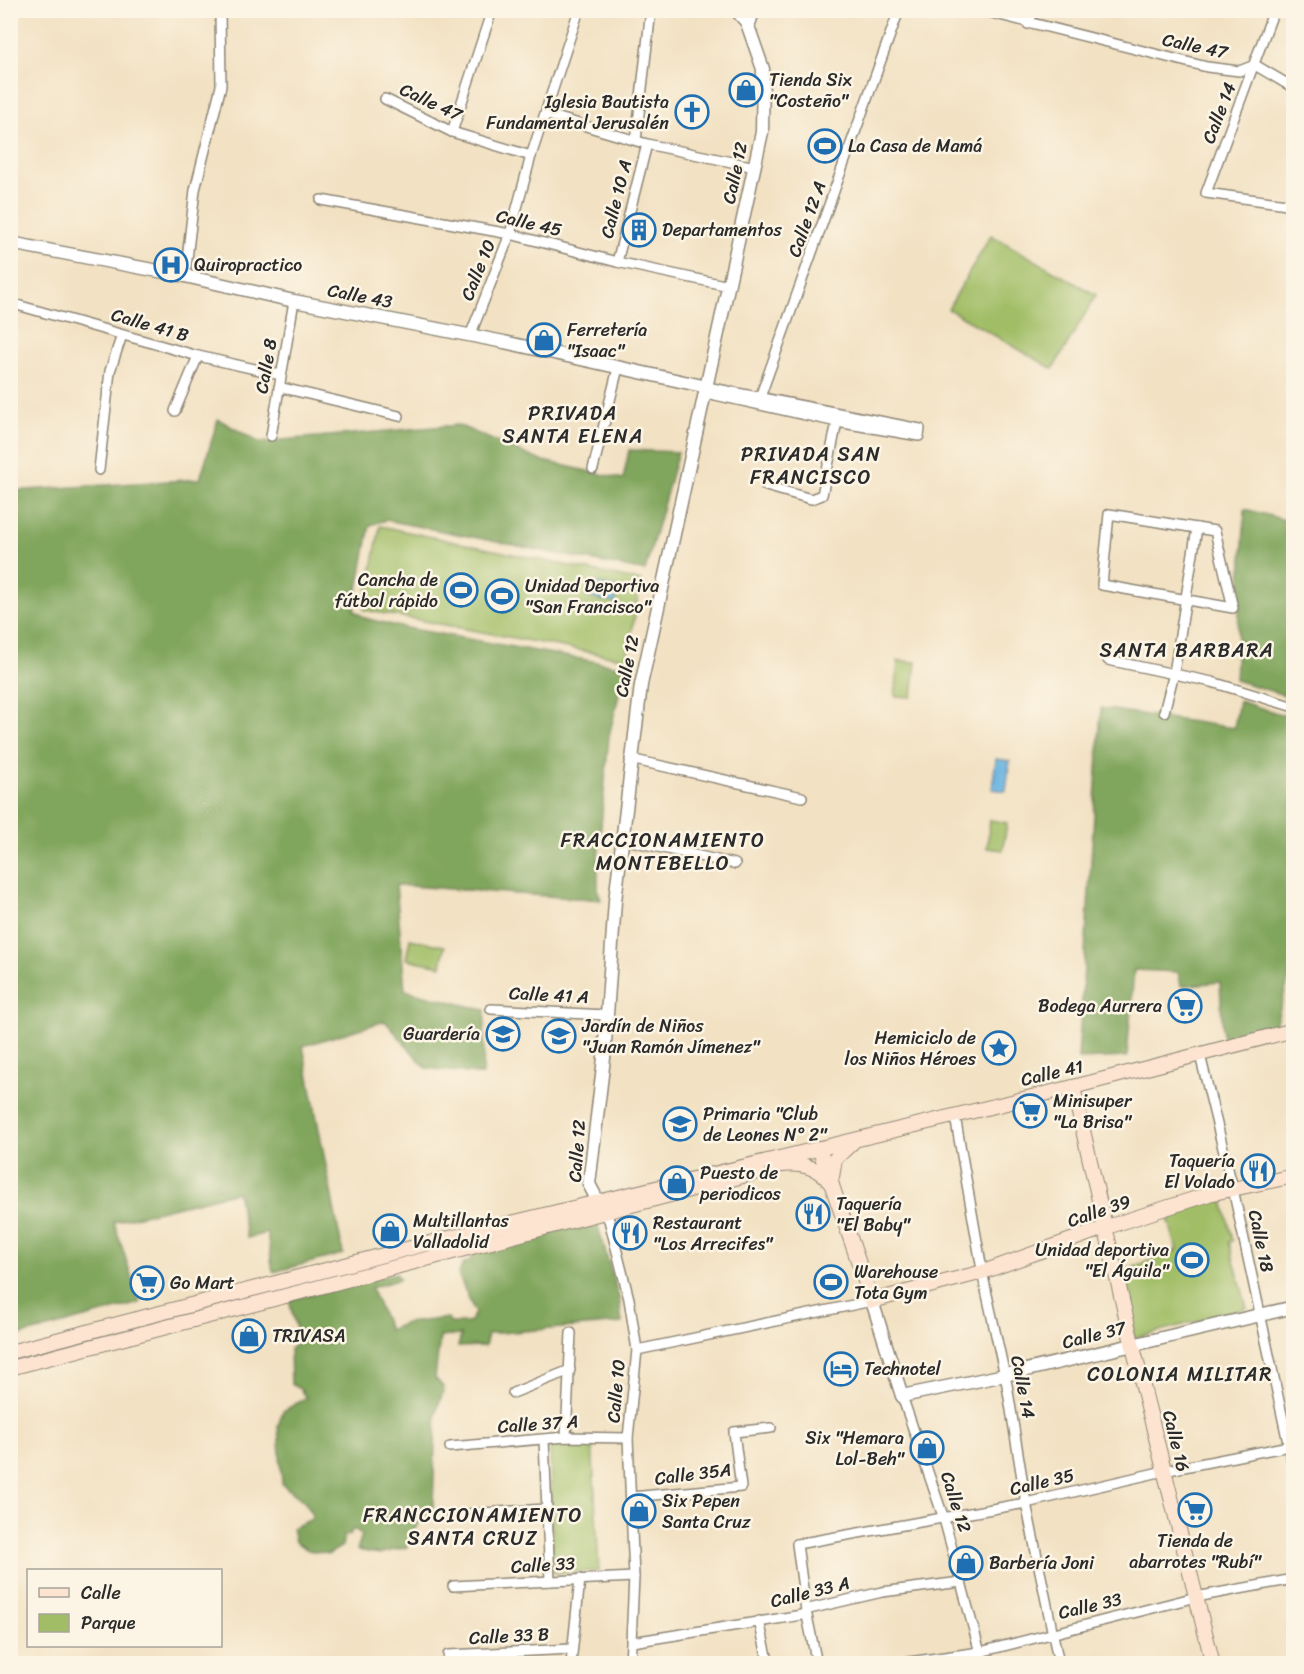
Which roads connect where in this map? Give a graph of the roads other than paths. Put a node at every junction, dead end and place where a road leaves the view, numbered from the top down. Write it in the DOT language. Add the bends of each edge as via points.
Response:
graph roads {
  1 [pos="220,10"];
  2 [pos="492,10"];
  3 [pos="579,10"];
  4 [pos="651,10"];
  5 [pos="734,10"];
  6 [pos="754,10"];
  7 [pos="899,10"];
  8 [pos="980,10"];
  9 [pos="1034,10"];
  10 [pos="1274,10"];
  11 [pos="1028,24"];
  12 [pos="748,26"];
  13 [pos="1253,69"];
  14 [pos="1293,88"];
  15 [pos="385,99"];
  16 [pos="544,114"];
  17 [pos="452,132"];
  18 [pos="636,140"];
  19 [pos="647,144"];
  20 [pos="531,156"];
  21 [pos="755,167"];
  22 [pos="321,200"];
  23 [pos="1293,205"];
  24 [pos="510,234"];
  25 [pos="10,243"];
  26 [pos="618,262"];
  27 [pos="185,276"];
  28 [pos="729,286"];
  29 [pos="294,301"];
  30 [pos="10,303"];
  31 [pos="122,335"];
  32 [pos="470,336"];
  33 [pos="198,356"];
  34 [pos="618,368"];
  35 [pos="281,375"];
  36 [pos="279,387"];
  37 [pos="705,389"];
  38 [pos="759,400"];
  39 [pos="175,411"];
  40 [pos="399,416"];
  41 [pos="838,418"];
  42 [pos="271,436"];
  43 [pos="99,470"];
  44 [pos="593,470"];
  45 [pos="766,486"];
  46 [pos="1197,528"];
  47 [pos="1186,600"];
  48 [pos="1108,660"];
  49 [pos="1174,673"];
  50 [pos="1293,707"];
  51 [pos="1164,712"];
  52 [pos="630,759"];
  53 [pos="802,797"];
  54 [pos="622,839"];
  55 [pos="735,864"];
  56 [pos="491,1009"];
  57 [pos="606,1015"];
  58 [pos="1293,1030"];
  59 [pos="1200,1055"];
  60 [pos="1073,1087"];
  61 [pos="955,1116"];
  62 [pos="861,1139"];
  63 [pos="819,1148"];
  64 [pos="1293,1176"];
  65 [pos="832,1185"];
  66 [pos="1233,1189"];
  67 [pos="601,1207"];
  68 [pos="1107,1227"];
  69 [pos="449,1238"];
  70 [pos="453,1254"];
  71 [pos="983,1272"];
  72 [pos="872,1301"];
  73 [pos="1293,1307"];
  74 [pos="1261,1314"];
  75 [pos="571,1333"];
  76 [pos="1133,1344"];
  77 [pos="637,1350"];
  78 [pos="10,1352"];
  79 [pos="10,1368"];
  80 [pos="570,1370"];
  81 [pos="1005,1375"];
  82 [pos="513,1393"];
  83 [pos="902,1396"];
  84 [pos="771,1428"];
  85 [pos="566,1437"];
  86 [pos="628,1438"];
  87 [pos="544,1440"];
  88 [pos="1291,1445"];
  89 [pos="450,1447"];
  90 [pos="1164,1470"];
  91 [pos="1293,1470"];
  92 [pos="631,1497"];
  93 [pos="1026,1503"];
  94 [pos="546,1509"];
  95 [pos="451,1515"];
  96 [pos="944,1519"];
  97 [pos="634,1577"];
  98 [pos="580,1579"];
  99 [pos="1293,1579"];
  100 [pos="550,1581"];
  101 [pos="961,1582"];
  102 [pos="453,1586"];
  103 [pos="1196,1597"];
  104 [pos="806,1611"];
  105 [pos="759,1621"];
  106 [pos="1051,1632"];
  107 [pos="632,1642"];
  108 [pos="572,1649"];
  109 [pos="980,1652"];
  110 [pos="448,1655"];
  111 [pos="768,1660"];
  112 [pos="571,1664"];
  113 [pos="630,1664"];
  114 [pos="817,1664"];
  115 [pos="895,1664"];
  116 [pos="983,1664"];
  117 [pos="1059,1664"];
  118 [pos="1213,1664"];
  1 -- 27 [label="street" via="221,86 195,190"];
  2 -- 17 [label="street"];
  3 -- 16 [label="street, Calle 10"];
  4 -- 18 [label="street, Calle 10 A"];
  5 -- 12 [label="street, Calle 12"];
  6 -- 12 [label="street"];
  7 -- 38 [label="street, Calle 12 A"];
  8 -- 11 [label="street, Calle 47"];
  9 -- 11 [label="street"];
  10 -- 13 [label="street, Calle 14"];
  11 -- 13 [label="street, Calle 47" via="1207,67"];
  12 -- 21 [label="street, Calle 12" via="763,69 762,132"];
  13 -- 14 [label="street"];
  13 -- 23 [label="street, Calle 14" via="1206,193"];
  15 -- 17 [label="street, Calle 47"];
  16 -- 18 [label="street"];
  16 -- 20 [label="street, Calle 10"];
  17 -- 20 [label="street, Calle 47"];
  18 -- 19 [label="street"];
  19 -- 21 [label="street"];
  19 -- 26 [label="street, Calle 10 A"];
  20 -- 24 [label="street, Calle 10"];
  21 -- 28 [label="street, Calle 12"];
  22 -- 24 [label="street, Calle 45"];
  24 -- 26 [label="street, Calle 45"];
  24 -- 32 [label="street, Calle 10"];
  25 -- 27 [label="street, Calle 43"];
  26 -- 28 [label="street, Calle 45"];
  27 -- 29 [label="street, Calle 43"];
  28 -- 37 [label="street, Calle 12"];
  29 -- 32 [label="street, Calle 43"];
  29 -- 35 [label="street, Calle 8"];
  30 -- 31 [label="street, Calle 41 B"];
  31 -- 33 [label="street, Calle 41 B"];
  31 -- 43 [label="street" via="110,371"];
  32 -- 34 [label="street, Calle 43"];
  33 -- 35 [label="street, Calle 41 B"];
  33 -- 39 [label="street"];
  34 -- 37 [label="street, Calle 43"];
  34 -- 44 [label="street"];
  35 -- 36 [label="street, Calle 8"];
  36 -- 40 [label="street"];
  36 -- 42 [label="street, Calle 8"];
  37 -- 38 [label="street"];
  37 -- 52 [label="street, Calle 12" via="646,658"];
  38 -- 41 [label="street"];
  41 -- 41 [label="street" via="919,436 920,429"];
  41 -- 45 [label="street" via="822,495 811,499"];
  46 -- 47 [label="street"];
  46 -- 47 [label="street" via="1215,531 1233,608"];
  46 -- 47 [label="street" via="1109,514 1102,585"];
  47 -- 49 [label="street"];
  48 -- 49 [label="street"];
  49 -- 50 [label="street"];
  49 -- 51 [label="street"];
  52 -- 53 [label="street"];
  52 -- 54 [label="street, Calle 12"];
  54 -- 55 [label="street"];
  54 -- 57 [label="street, Calle 12"];
  56 -- 57 [label="street, Calle 41 A"];
  57 -- 67 [label="street, Calle 12" via="589,1184"];
  58 -- 59 [label="main road, Calle 41"];
  59 -- 60 [label="main road, Calle 41"];
  59 -- 66 [label="street, Calle 18"];
  60 -- 61 [label="main road, Calle 41"];
  60 -- 68 [label="main road, Calle 16"];
  61 -- 62 [label="main road, Calle 41"];
  61 -- 71 [label="street, Calle 14"];
  62 -- 63 [label="main road, Calle 41"];
  62 -- 65 [label="main road" via="843,1148 835,1159"];
  63 -- 65 [label="main road, Calle 12"];
  63 -- 67 [label="main road, Calle 41"];
  64 -- 66 [label="main road, Calle 39"];
  65 -- 67 [label="main road" via="813,1168 790,1164"];
  65 -- 72 [label="main road, Calle 12"];
  66 -- 68 [label="main road, Calle 39"];
  66 -- 74 [label="street, Calle 18"];
  67 -- 69 [label="main road"];
  67 -- 70 [label="main road"];
  67 -- 77 [label="street, Calle 10" via="609,1220 629,1299"];
  68 -- 71 [label="main road, Calle 39"];
  68 -- 76 [label="main road, Calle 16"];
  69 -- 70 [label="main road"];
  69 -- 78 [label="main road"];
  70 -- 79 [label="main road"];
  71 -- 72 [label="main road, Calle 39"];
  71 -- 81 [label="street, Calle 14"];
  72 -- 77 [label="street, Calle 39"];
  72 -- 83 [label="street, Calle 12"];
  73 -- 74 [label="street, Calle 37"];
  74 -- 76 [label="street, Calle 37"];
  74 -- 88 [label="street, Calle 18"];
  75 -- 80 [label="street"];
  76 -- 81 [label="street, Calle 37"];
  76 -- 90 [label="main road, Calle 16"];
  77 -- 86 [label="street, Calle 10"];
  80 -- 82 [label="street"];
  80 -- 85 [label="street"];
  81 -- 83 [label="street, Calle 37"];
  81 -- 93 [label="street, Calle 14"];
  83 -- 96 [label="street, Calle 12"];
  84 -- 92 [label="street, Calle 35A" via="734,1432 741,1487"];
  85 -- 86 [label="street, Calle 37 A"];
  85 -- 87 [label="street, Calle 37 A"];
  86 -- 92 [label="street, Calle 10"];
  87 -- 89 [label="street, Calle 37 A"];
  87 -- 94 [label="street"];
  88 -- 90 [label="street, Calle 35"];
  88 -- 91 [label="street, Calle 18"];
  90 -- 93 [label="street, Calle 35"];
  90 -- 103 [label="main road, Calle 16"];
  92 -- 97 [label="street, Calle 10"];
  93 -- 96 [label="street, Calle 35"];
  93 -- 106 [label="street, Calle 14"];
  94 -- 95 [label="street"];
  94 -- 100 [label="street"];
  96 -- 101 [label="street, Calle 12"];
  96 -- 104 [label="street, Calle 35" via="797,1544"];
  97 -- 98 [label="street, Calle 33"];
  97 -- 107 [label="street, Calle 10"];
  98 -- 100 [label="street, Calle 33"];
  98 -- 108 [label="street"];
  99 -- 103 [label="street, Calle 33"];
  100 -- 102 [label="street, Calle 33"];
  101 -- 104 [label="street, Calle 33 A" via="882,1592"];
  101 -- 109 [label="street, Calle 12"];
  103 -- 106 [label="street, Calle 33"];
  103 -- 118 [label="main road, Calle 16"];
  104 -- 105 [label="street, Calle 33 A" via="802,1615"];
  104 -- 114 [label="street"];
  105 -- 107 [label="street, Calle 33 A"];
  105 -- 111 [label="street"];
  106 -- 109 [label="street, Calle 33"];
  106 -- 117 [label="street, Calle 14"];
  107 -- 113 [label="street, Calle 10"];
  108 -- 110 [label="street, Calle 33 B"];
  108 -- 112 [label="street"];
  109 -- 115 [label="street, Calle 33"];
  109 -- 116 [label="street, Calle 12"];
}
